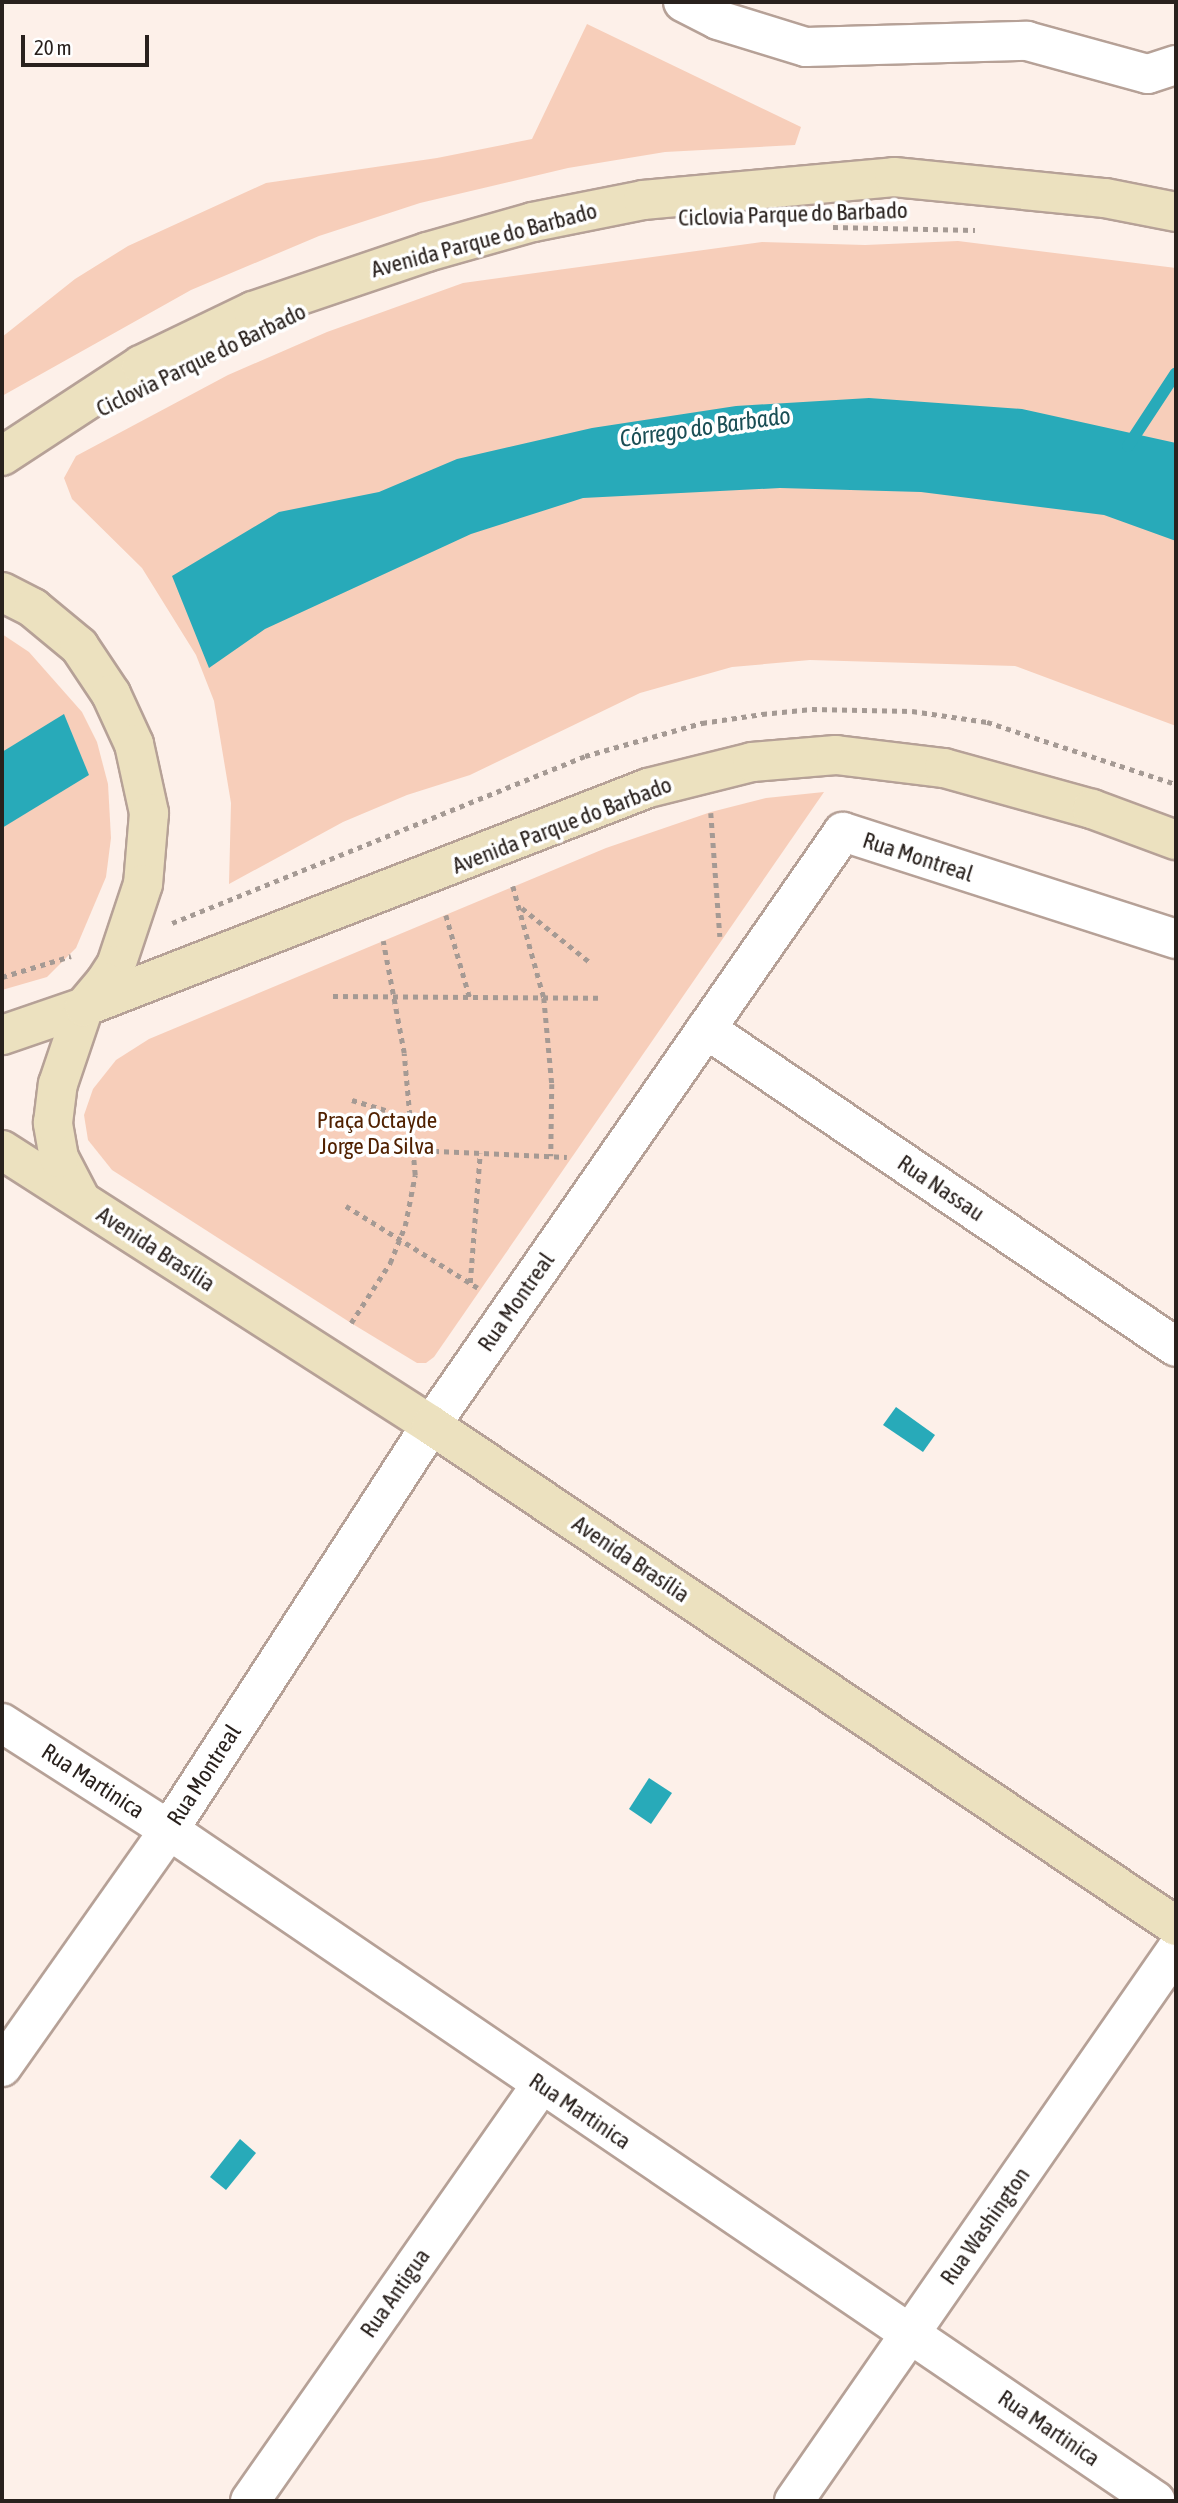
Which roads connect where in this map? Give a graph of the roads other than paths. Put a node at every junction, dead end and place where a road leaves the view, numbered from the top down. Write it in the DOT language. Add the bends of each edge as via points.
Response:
graph roads {
  1 [pos="683,2"];
  2 [pos="1176,65"];
  3 [pos="1176,212"];
  4 [pos="2,456"];
  5 [pos="2,592"];
  6 [pos="1176,840"];
  7 [pos="1176,939"];
  8 [pos="84,1007"];
  9 [pos="706,1029"];
  10 [pos="2,1035"];
  11 [pos="2,1150"];
  12 [pos="81,1200"];
  13 [pos="1176,1347"];
  14 [pos="431,1425"];
  15 [pos="2,1723"];
  16 [pos="169,1830"];
  17 [pos="1176,1926"];
  18 [pos="1176,1950"];
  19 [pos="2,2067"];
  20 [pos="541,2085"];
  21 [pos="911,2334"];
  22 [pos="250,2501"];
  23 [pos="794,2501"];
  24 [pos="1156,2501"];
  1 -- 2 [label="street" via="718,20 806,47 1027,41 1148,74"];
  3 -- 4 [label="main road, Avenida Parque do Barbado" via="1105,198 894,177 643,200 533,222 426,251 253,311 141,365"];
  5 -- 8 [label="main road" via="33,608 79,646 111,694 134,744 149,813 143,884 116,965"];
  6 -- 8 [label="main road, Avenida Parque do Barbado" via="1092,809 944,768 836,755 752,762 649,788"];
  7 -- 9 [label="street, Rua Montreal" via="843,832"];
  8 -- 10 [label="main road, Avenida Parque do Barbado"];
  8 -- 12 [label="main road, Avenida Brasília" via="58,1084 53,1123 59,1158"];
  9 -- 13 [label="street, Rua Nassau"];
  9 -- 14 [label="street, Rua Montreal"];
  11 -- 12 [label="main road, Avenida Brasília"];
  12 -- 14 [label="main road, Avenida Brasília"];
  14 -- 16 [label="street, Rua Montreal"];
  14 -- 17 [label="main road, Avenida Brasília"];
  15 -- 16 [label="street, Rua Martinica"];
  16 -- 19 [label="street, Rua Montreal"];
  16 -- 20 [label="street, Rua Martinica"];
  18 -- 21 [label="street, Rua Washington"];
  20 -- 21 [label="street, Rua Martinica"];
  20 -- 22 [label="street, Rua Antigua"];
  21 -- 23 [label="street, Rua Washington"];
  21 -- 24 [label="street, Rua Martinica"];
}
